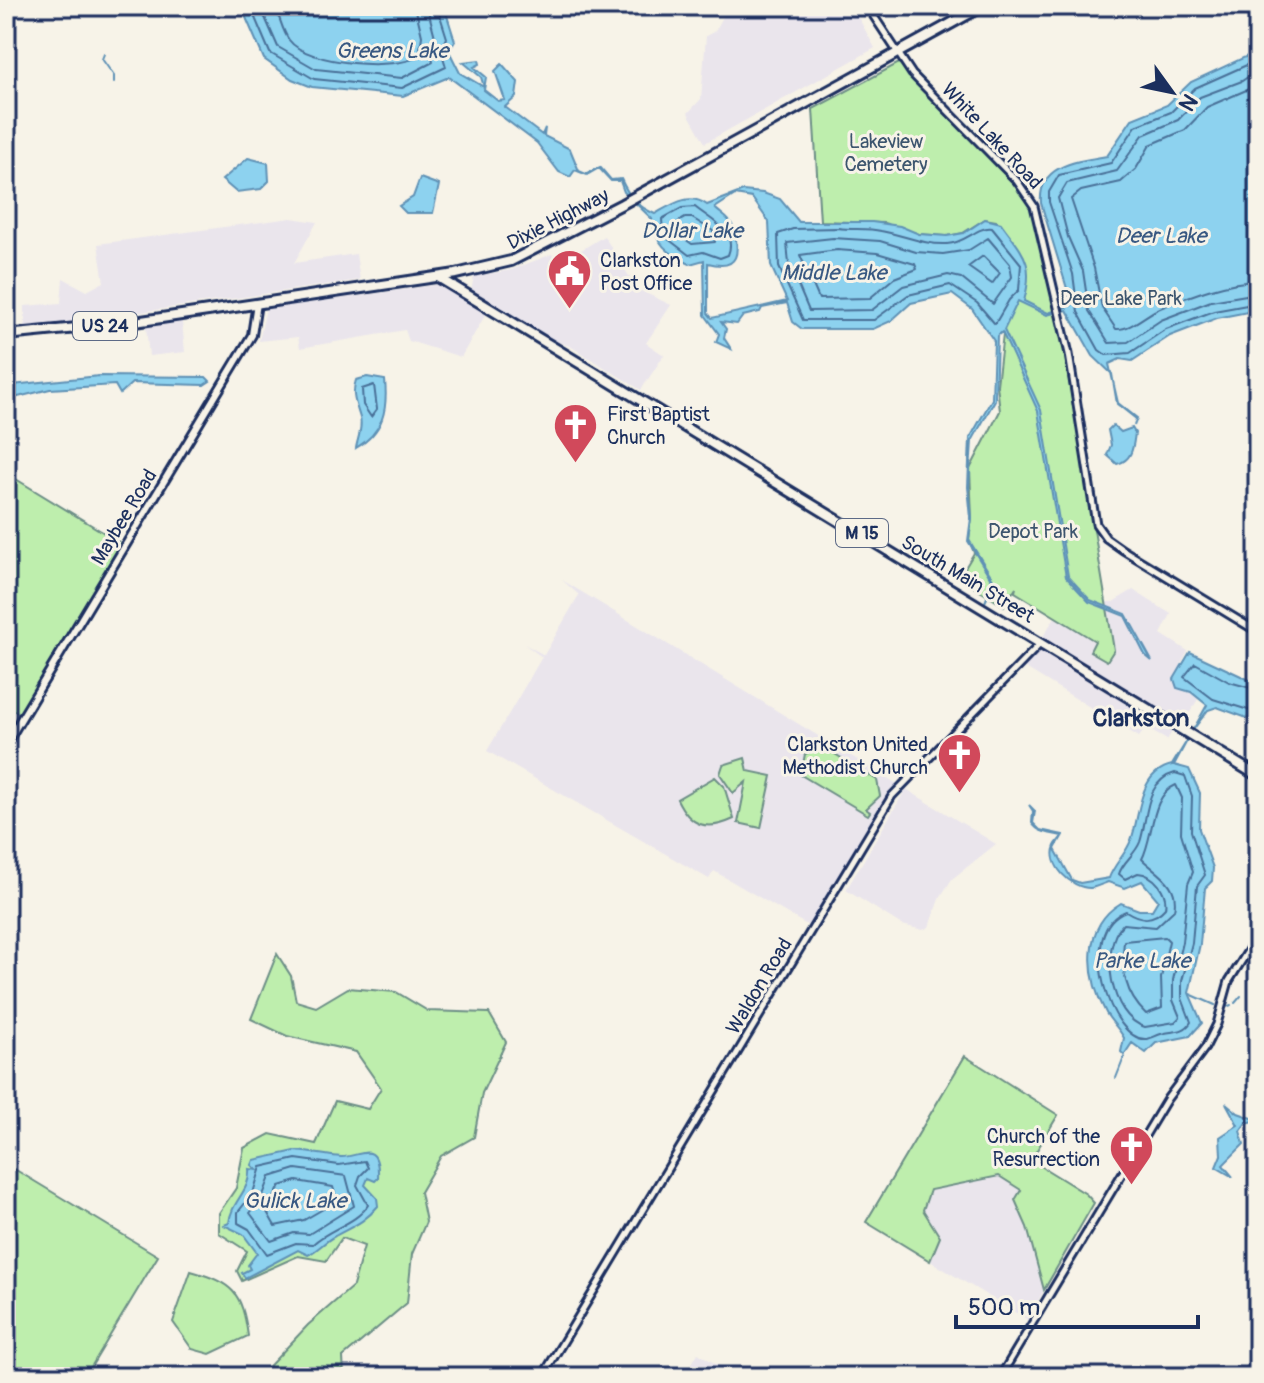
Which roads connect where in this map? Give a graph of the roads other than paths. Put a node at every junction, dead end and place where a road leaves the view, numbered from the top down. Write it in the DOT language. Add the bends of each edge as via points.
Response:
graph roads {
  1 [pos="867,6"];
  2 [pos="983,6"];
  3 [pos="896,54"];
  4 [pos="438,277"];
  5 [pos="257,303"];
  6 [pos="6,335"];
  7 [pos="1258,632"];
  8 [pos="1041,642"];
  9 [pos="6,744"];
  10 [pos="1258,776"];
  11 [pos="1258,935"];
  12 [pos="542,1377"];
  13 [pos="1000,1377"];
  1 -- 3 [label="street, White Lake Road"];
  2 -- 3 [label="main road, Dixie Highway / US 24"];
  3 -- 4 [label="main road, Dixie Highway / US 24" via="511,261"];
  3 -- 7 [label="street, White Lake Road" via="1030,197 1060,310 1096,524 1106,538"];
  4 -- 5 [label="main road, Dixie Highway / US 24"];
  4 -- 8 [label="main road, South Main Street / M 15"];
  5 -- 6 [label="main road, Dixie Highway / US 24"];
  5 -- 9 [label="main road, Maybee Road" via="252,336"];
  8 -- 10 [label="main road, South Main Street / M 15"];
  8 -- 12 [label="street, Waldon Road" via="892,796"];
  11 -- 13 [label="street" via="1229,981 1205,1048 1167,1099"];
}
